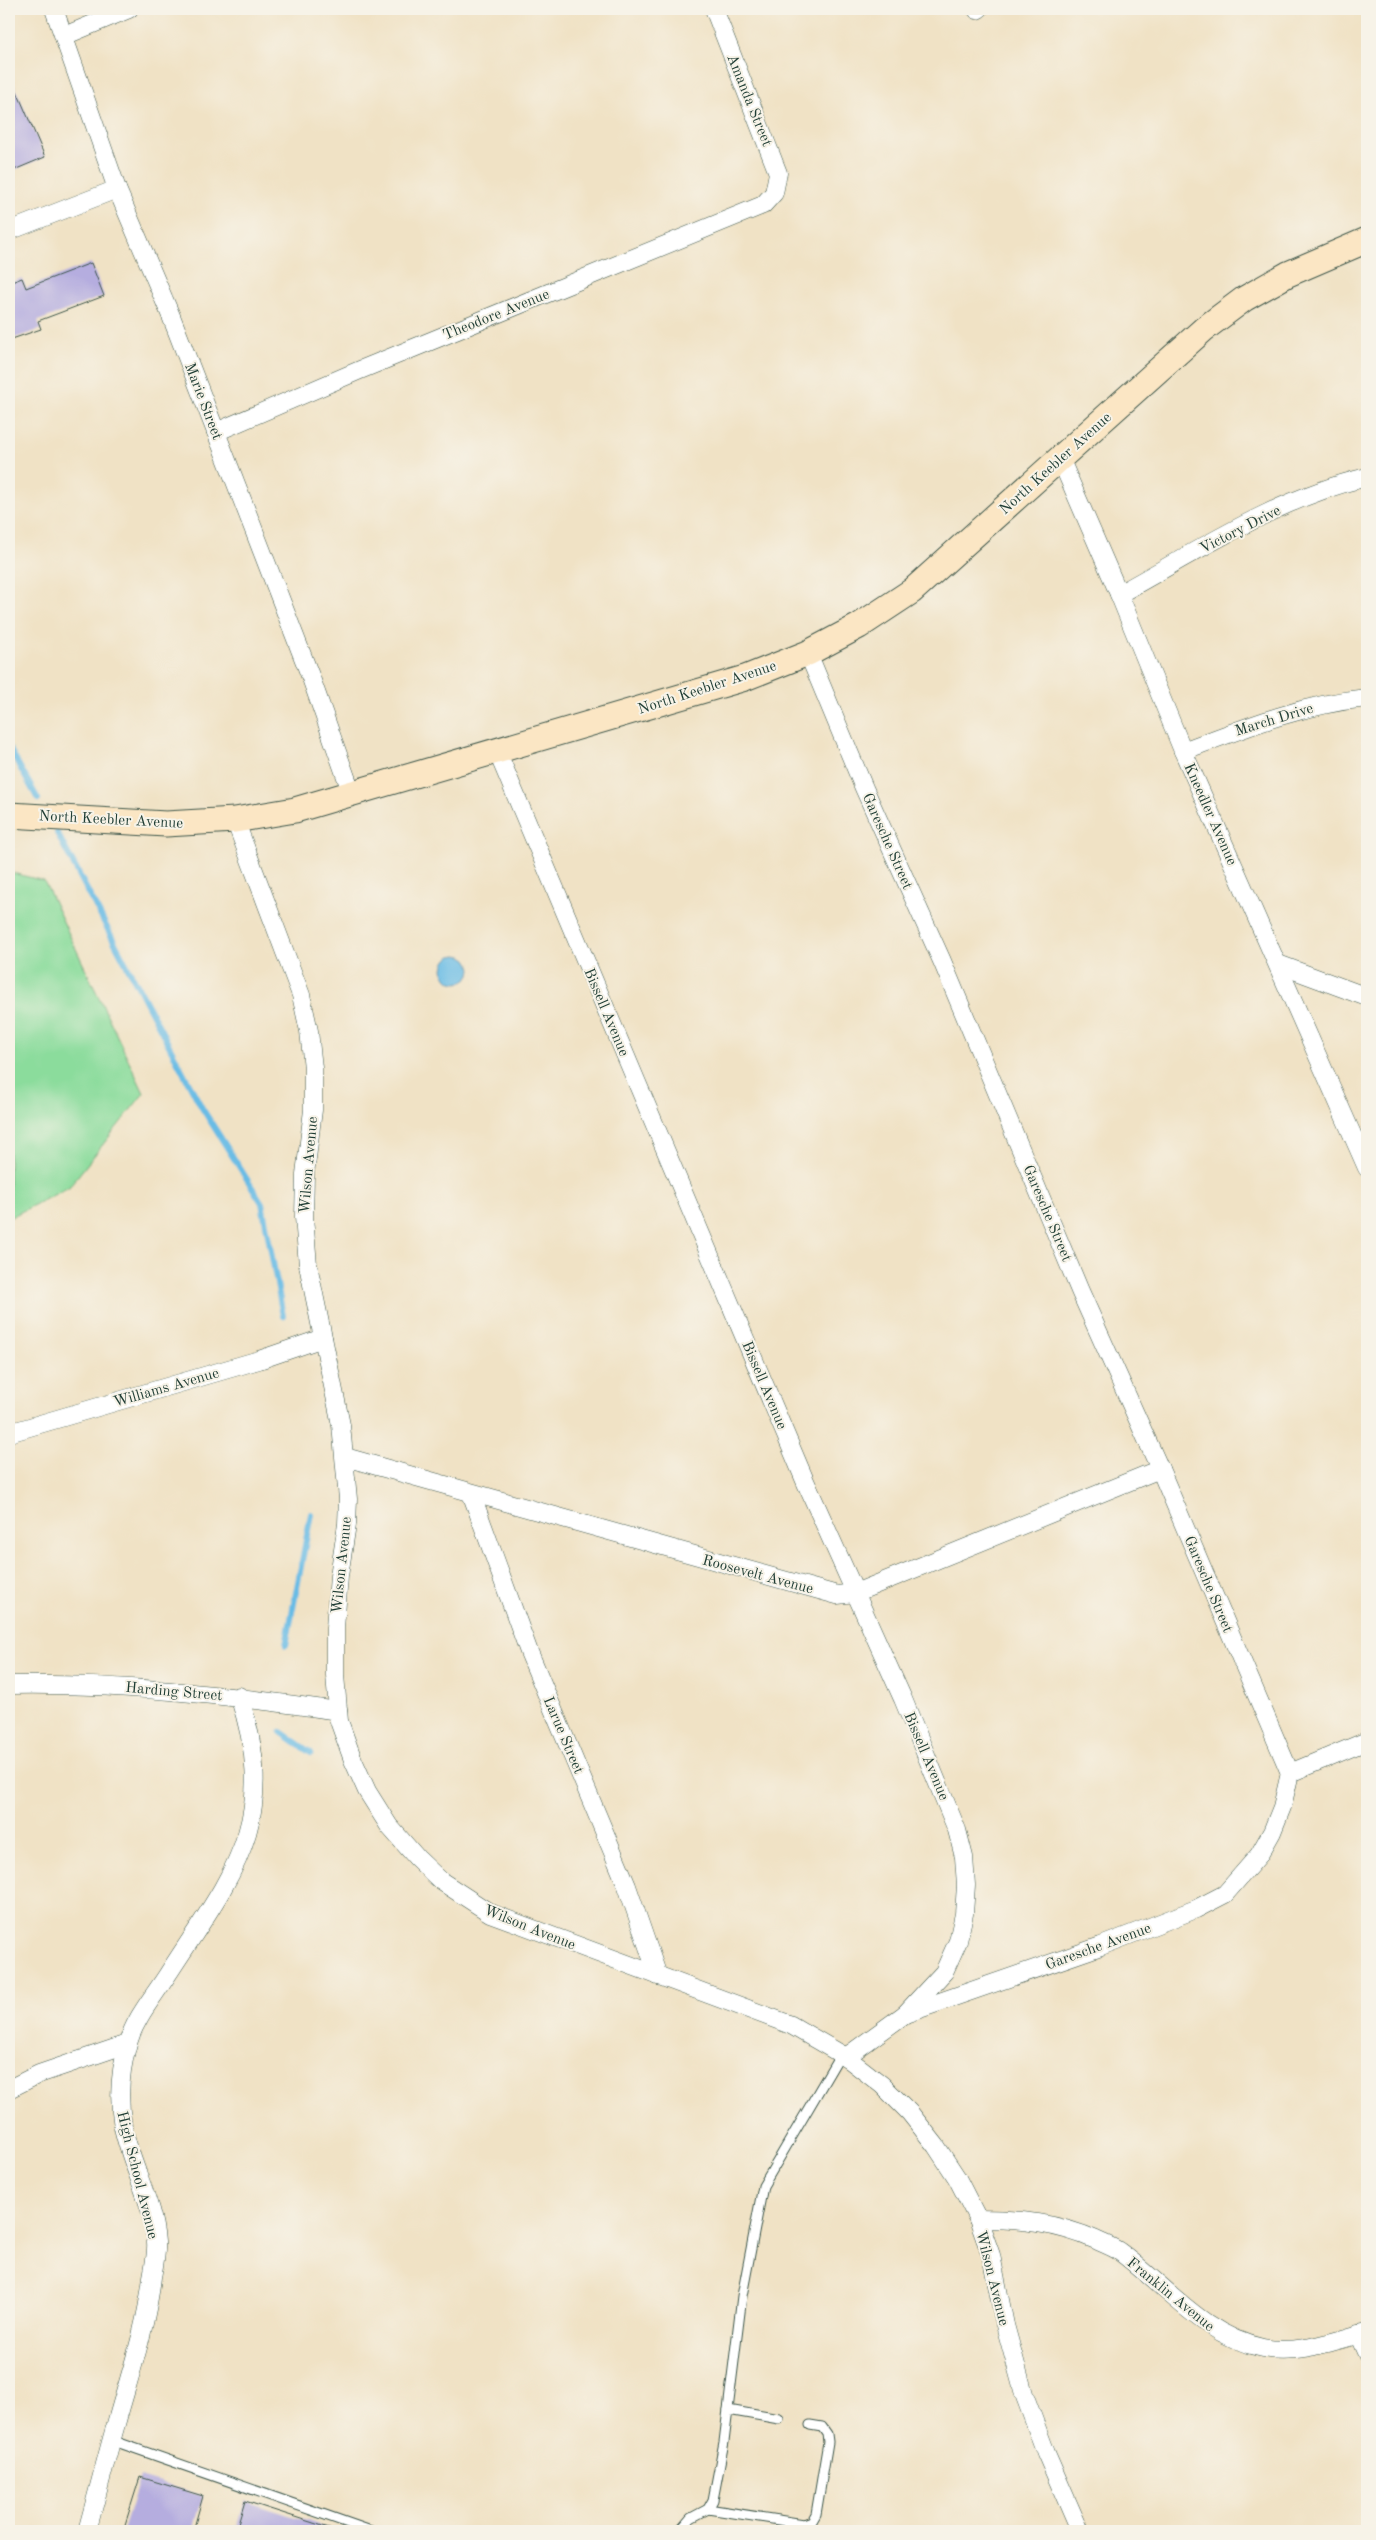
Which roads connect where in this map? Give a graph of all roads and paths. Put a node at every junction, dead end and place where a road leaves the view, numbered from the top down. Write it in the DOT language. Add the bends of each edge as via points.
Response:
graph roads {
  1 [pos="54,9"];
  2 [pos="129,9"];
  3 [pos="714,9"];
  4 [pos="64,36"];
  5 [pos="117,189"];
  6 [pos="774,193"];
  7 [pos="9,231"];
  8 [pos="1367,240"];
  9 [pos="216,432"];
  10 [pos="1060,458"];
  11 [pos="1367,477"];
  12 [pos="1119,594"];
  13 [pos="808,653"];
  14 [pos="1367,698"];
  15 [pos="497,751"];
  16 [pos="1183,751"];
  17 [pos="352,794"];
  18 [pos="9,815"];
  19 [pos="235,820"];
  20 [pos="1278,964"];
  21 [pos="1367,997"];
  22 [pos="1367,1168"];
  23 [pos="323,1338"];
  24 [pos="9,1434"];
  25 [pos="345,1457"];
  26 [pos="1160,1469"];
  27 [pos="470,1493"];
  28 [pos="855,1593"];
  29 [pos="9,1685"];
  30 [pos="239,1696"];
  31 [pos="338,1711"];
  32 [pos="1367,1742"];
  33 [pos="1290,1773"];
  34 [pos="658,1976"];
  35 [pos="905,2014"];
  36 [pos="127,2044"];
  37 [pos="844,2055"];
  38 [pos="9,2090"];
  39 [pos="978,2219"];
  40 [pos="1363,2333"];
  41 [pos="1367,2354"];
  42 [pos="728,2410"];
  43 [pos="779,2419"];
  44 [pos="810,2425"];
  45 [pos="111,2440"];
  46 [pos="708,2509"];
  47 [pos="87,2531"];
  48 [pos="371,2531"];
  49 [pos="680,2531"];
  50 [pos="1080,2531"];
  1 -- 4 [label="street, Marie Street"];
  2 -- 4 [label="street"];
  3 -- 6 [label="street, Amanda Street" via="778,173"];
  4 -- 5 [label="street, Marie Street"];
  5 -- 7 [label="street"];
  5 -- 9 [label="street, Marie Street"];
  6 -- 9 [label="street, Theodore Avenue" via="763,205 720,224"];
  8 -- 10 [label="street, North Keebler Avenue" via="1288,274 1244,299 1204,329"];
  9 -- 17 [label="street, Marie Street"];
  10 -- 12 [label="street, Kneedler Avenue"];
  10 -- 13 [label="street, North Keebler Avenue" via="912,591 859,626"];
  11 -- 12 [label="street, Victory Drive" via="1306,497 1261,517"];
  12 -- 16 [label="street, Kneedler Avenue"];
  13 -- 15 [label="street, North Keebler Avenue" via="744,678"];
  13 -- 26 [label="street, Garesche Street" via="1080,1291"];
  14 -- 16 [label="street, March Drive" via="1306,708"];
  15 -- 17 [label="street, North Keebler Avenue"];
  15 -- 28 [label="street, Bissell Avenue"];
  16 -- 20 [label="street, Kneedler Avenue"];
  17 -- 19 [label="street, North Keebler Avenue" via="295,810"];
  18 -- 19 [label="street, North Keebler Avenue" via="166,824"];
  19 -- 23 [label="street, Wilson Avenue" via="301,995 309,1031 314,1068 313,1110 304,1174 304,1217 308,1265"];
  20 -- 21 [label="street"];
  20 -- 22 [label="street, Kneedler Avenue"];
  23 -- 24 [label="street, Williams Avenue"];
  23 -- 25 [label="street, Wilson Avenue"];
  25 -- 27 [label="street, Roosevelt Avenue"];
  25 -- 31 [label="street, Wilson Avenue" via="348,1524 335,1628"];
  26 -- 28 [label="street, Roosevelt Avenue"];
  26 -- 33 [label="street, Garesche Street"];
  27 -- 28 [label="street, Roosevelt Avenue" via="837,1595"];
  27 -- 34 [label="street, Larue Street" via="529,1652 627,1886"];
  28 -- 35 [label="street, Bissell Avenue" via="957,1830 964,1857 964,1914 958,1941 944,1972"];
  29 -- 30 [label="street, Harding Street" via="150,1688"];
  30 -- 31 [label="street, Harding Street"];
  30 -- 36 [label="street, High School Avenue" via="249,1726 256,1787 244,1847 232,1876 132,2030"];
  31 -- 34 [label="street, Wilson Avenue" via="353,1760 367,1791 389,1826 441,1880 490,1913"];
  32 -- 33 [label="street"];
  33 -- 35 [label="street, Garesche Avenue" via="1272,1832 1259,1855 1225,1894 1196,1909 1101,1946"];
  34 -- 37 [label="street, Wilson Avenue" via="791,2025"];
  35 -- 37 [label="street, Garesche Avenue"];
  36 -- 38 [label="street" via="40,2074"];
  36 -- 45 [label="street, High School Avenue" via="121,2071 120,2100 124,2128 144,2188 156,2244 150,2299 137,2359"];
  37 -- 39 [label="street, Wilson Avenue" via="882,2085 931,2139 957,2178"];
  37 -- 42 [label="lane" via="763,2186 742,2296"];
  39 -- 40 [label="street, Franklin Avenue" via="1046,2223 1078,2232 1118,2251 1212,2328 1237,2341 1264,2348 1292,2350"];
  39 -- 50 [label="street, Wilson Avenue" via="1024,2394"];
  40 -- 41 [label="street"];
  42 -- 43 [label="lane"];
  42 -- 46 [label="lane" via="713,2500"];
  44 -- 46 [label="lane" via="822,2427 828,2434 816,2514 812,2521 804,2524"];
  45 -- 47 [label="street, High School Avenue"];
  45 -- 48 [label="lane"];
  46 -- 49 [label="lane" via="692,2518"];
}
